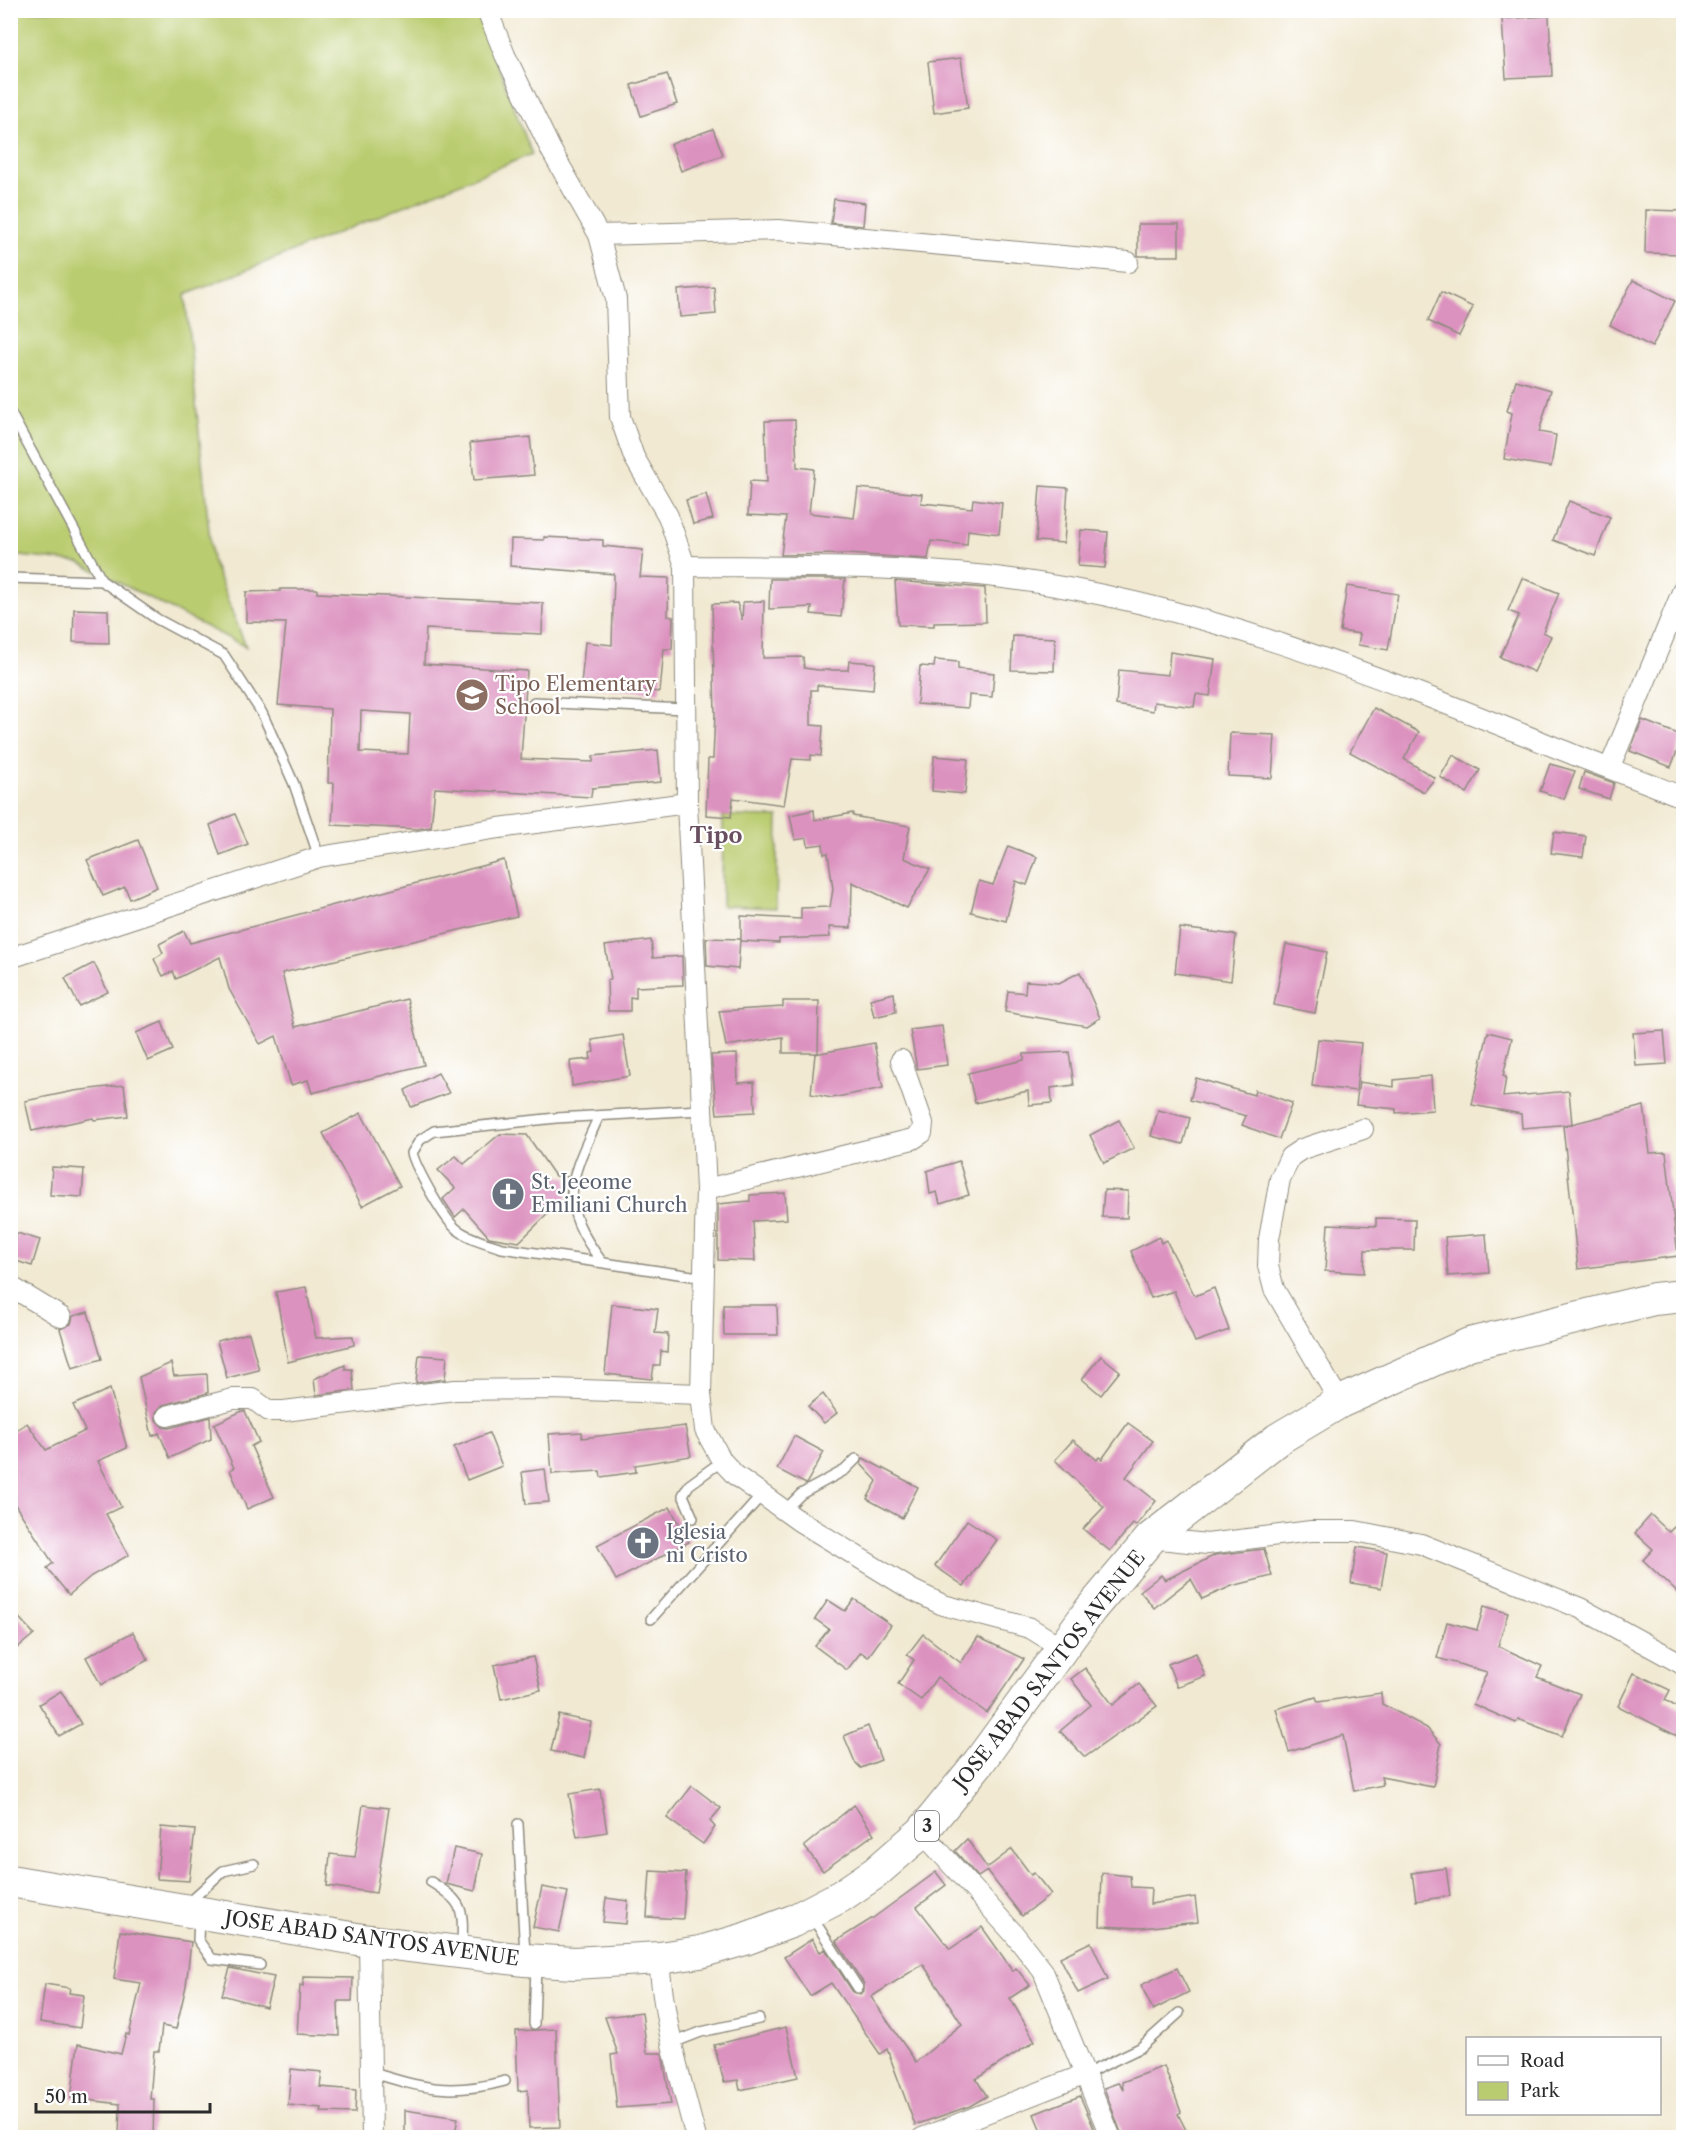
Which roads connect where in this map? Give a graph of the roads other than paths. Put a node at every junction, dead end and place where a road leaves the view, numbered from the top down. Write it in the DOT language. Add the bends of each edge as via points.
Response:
graph roads {
  1 [pos="487,10"];
  2 [pos="598,235"];
  3 [pos="1128,262"];
  4 [pos="10,412"];
  5 [pos="685,566"];
  6 [pos="10,578"];
  7 [pos="102,581"];
  8 [pos="1683,587"];
  9 [pos="534,702"];
  10 [pos="685,709"];
  11 [pos="1610,767"];
  12 [pos="1683,798"];
  13 [pos="687,803"];
  14 [pos="319,857"];
  15 [pos="10,958"];
  16 [pos="901,1060"];
  17 [pos="701,1110"];
  18 [pos="599,1116"];
  19 [pos="1363,1129"];
  20 [pos="706,1189"];
  21 [pos="602,1262"];
  22 [pos="706,1278"];
  23 [pos="10,1286"];
  24 [pos="1683,1296"];
  25 [pos="61,1317"];
  26 [pos="701,1394"];
  27 [pos="1340,1402"];
  28 [pos="167,1416"];
  29 [pos="856,1459"];
  30 [pos="722,1461"];
  31 [pos="761,1496"];
  32 [pos="784,1511"];
  33 [pos="693,1518"];
  34 [pos="1151,1538"];
  35 [pos="651,1619"];
  36 [pos="1064,1648"];
  37 [pos="1683,1665"];
  38 [pos="518,1824"];
  39 [pos="922,1832"];
  40 [pos="254,1864"];
  41 [pos="10,1881"];
  42 [pos="431,1882"];
  43 [pos="190,1911"];
  44 [pos="809,1912"];
  45 [pos="369,1941"];
  46 [pos="462,1953"];
  47 [pos="659,1958"];
  48 [pos="531,1960"];
  49 [pos="260,1965"];
  50 [pos="858,1988"];
  51 [pos="1179,2013"];
  52 [pos="759,2019"];
  53 [pos="534,2024"];
  54 [pos="670,2044"];
  55 [pos="370,2072"];
  56 [pos="1086,2074"];
  57 [pos="505,2081"];
  58 [pos="372,2138"];
  59 [pos="696,2138"];
  60 [pos="922,2138"];
  61 [pos="1111,2138"];
  1 -- 2 [label="street" via="546,139"];
  2 -- 3 [label="street" via="778,230"];
  2 -- 5 [label="street" via="616,299 620,417 634,457 668,516"];
  4 -- 7 [label="lane"];
  5 -- 10 [label="street"];
  5 -- 11 [label="street" via="892,569 988,576 1066,588 1152,607 1311,653"];
  6 -- 7 [label="lane"];
  7 -- 14 [label="lane" via="157,620 224,655 262,713 294,784"];
  8 -- 11 [label="street"];
  9 -- 10 [label="lane"];
  10 -- 13 [label="street"];
  11 -- 12 [label="street"];
  13 -- 14 [label="street"];
  13 -- 17 [label="street"];
  14 -- 15 [label="street"];
  16 -- 20 [label="street" via="923,1123 922,1133 913,1139"];
  17 -- 18 [label="lane"];
  17 -- 20 [label="street"];
  18 -- 21 [label="lane" via="573,1175 570,1198 574,1216"];
  18 -- 21 [label="lane" via="434,1131 420,1140 412,1153 416,1168 456,1230 502,1248"];
  19 -- 27 [label="street" via="1302,1149 1290,1157 1280,1179 1269,1239 1268,1266 1274,1289"];
  20 -- 22 [label="street"];
  21 -- 22 [label="lane"];
  22 -- 26 [label="street"];
  23 -- 25 [label="street"];
  24 -- 27 [label="highway, JOSE ABAD SANTOS AVENUE / 3" via="1654,1299 1469,1344"];
  26 -- 28 [label="street" via="454,1390 284,1411 269,1411 253,1399 233,1399"];
  26 -- 30 [label="street" via="705,1430"];
  27 -- 34 [label="highway, JOSE ABAD SANTOS AVENUE / 3" via="1278,1439"];
  29 -- 32 [label="lane" via="845,1470 801,1494"];
  30 -- 31 [label="street"];
  30 -- 33 [label="lane" via="689,1485 683,1495"];
  31 -- 32 [label="street"];
  31 -- 35 [label="lane"];
  32 -- 36 [label="street" via="912,1590 943,1605 1029,1628"];
  34 -- 36 [label="highway, JOSE ABAD SANTOS AVENUE / 3" via="1090,1610"];
  34 -- 37 [label="street" via="1207,1544 1311,1531 1355,1531 1420,1544 1580,1608"];
  36 -- 39 [label="highway, JOSE ABAD SANTOS AVENUE / 3"];
  38 -- 48 [label="lane"];
  39 -- 44 [label="highway, JOSE ABAD SANTOS AVENUE / 3" via="875,1873"];
  39 -- 56 [label="street" via="1043,1971"];
  40 -- 43 [label="lane" via="223,1871"];
  41 -- 43 [label="highway, JOSE ABAD SANTOS AVENUE / 3"];
  42 -- 46 [label="lane" via="454,1896 461,1907"];
  43 -- 45 [label="highway, JOSE ABAD SANTOS AVENUE / 3"];
  43 -- 49 [label="lane" via="198,1940 212,1959"];
  44 -- 47 [label="highway, JOSE ABAD SANTOS AVENUE / 3" via="745,1939"];
  44 -- 50 [label="lane"];
  45 -- 46 [label="highway, JOSE ABAD SANTOS AVENUE / 3"];
  45 -- 55 [label="street"];
  46 -- 48 [label="highway, JOSE ABAD SANTOS AVENUE / 3"];
  47 -- 48 [label="highway, JOSE ABAD SANTOS AVENUE / 3" via="574,1963"];
  47 -- 54 [label="street"];
  48 -- 53 [label="lane"];
  51 -- 56 [label="lane" via="1140,2048"];
  52 -- 54 [label="lane" via="701,2032"];
  54 -- 59 [label="street"];
  55 -- 57 [label="lane" via="426,2088 454,2091"];
  55 -- 58 [label="street"];
  56 -- 60 [label="street"];
  56 -- 61 [label="street"];
}
